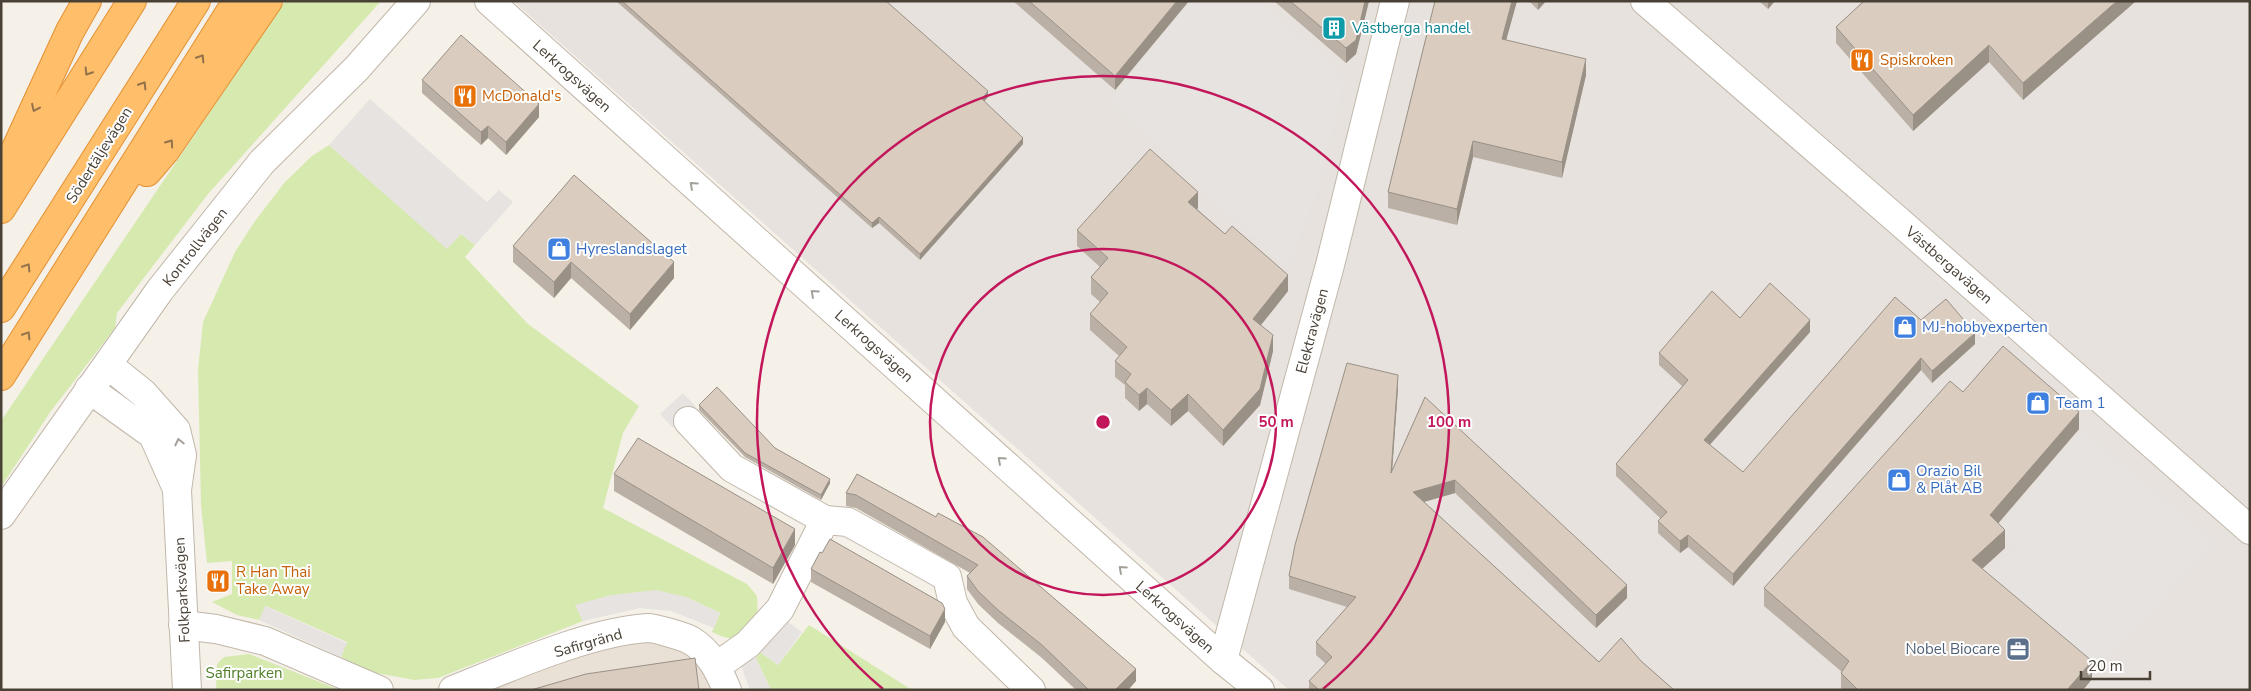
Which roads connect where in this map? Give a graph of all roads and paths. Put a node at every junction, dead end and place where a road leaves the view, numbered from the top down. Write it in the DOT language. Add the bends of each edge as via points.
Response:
graph roads {
  1 [pos="87,1"];
  2 [pos="132,1"];
  3 [pos="196,1"];
  4 [pos="237,1"];
  5 [pos="268,1"];
  6 [pos="416,1"];
  7 [pos="488,1"];
  8 [pos="1395,1"];
  9 [pos="1646,1"];
  10 [pos="1,181"];
  11 [pos="1,209"];
  12 [pos="83,248"];
  13 [pos="1,308"];
  14 [pos="108,365"];
  15 [pos="1,376"];
  16 [pos="89,389"];
  17 [pos="688,421"];
  18 [pos="177,490"];
  19 [pos="1,515"];
  20 [pos="825,520"];
  21 [pos="2250,530"];
  22 [pos="183,625"];
  23 [pos="1223,660"];
  24 [pos="722,678"];
  25 [pos="187,690"];
  26 [pos="379,690"];
  27 [pos="453,690"];
  28 [pos="1031,690"];
  29 [pos="1260,690"];
  1 -- 10 [label="highway, one-way"];
  2 -- 11 [label="highway, one-way"];
  13 -- 3 [label="highway, Södertäljevägen, one-way"];
  12 -- 4 [label="highway, one-way"];
  12 -- 5 [label="highway, one-way" via="165,151"];
  6 -- 14 [label="street, Kontrollvägen" via="357,68 262,162 160,290"];
  23 -- 7 [label="street, Lerkrogsvägen, one-way"];
  8 -- 23 [label="street, Elektravägen" via="1330,265"];
  9 -- 21 [label="street, Västbergavägen"];
  15 -- 12 [label="highway, one-way"];
  14 -- 16 [label="street, Kontrollvägen"];
  18 -- 14 [label="street, Folkparksvägen, one-way" via="182,455 176,430 143,394"];
  16 -- 18 [label="street, Folkparksvägen" via="154,435"];
  16 -- 19 [label="street, Kontrollvägen"];
  17 -- 20 [label="street" via="732,468"];
  18 -- 22 [label="street, Folkparksvägen"];
  20 -- 24 [label="street, Safirgränd" via="780,609"];
  20 -- 28 [label="street" via="848,522 947,577 952,603 966,627"];
  22 -- 25 [label="street, Folkparksvägen"];
  22 -- 26 [label="street" via="265,641"];
  23 -- 29 [label="street, Lerkrogsvägen"];
  24 -- 27 [label="street, Safirgränd" via="692,641 650,628 613,634 568,647"];
}
